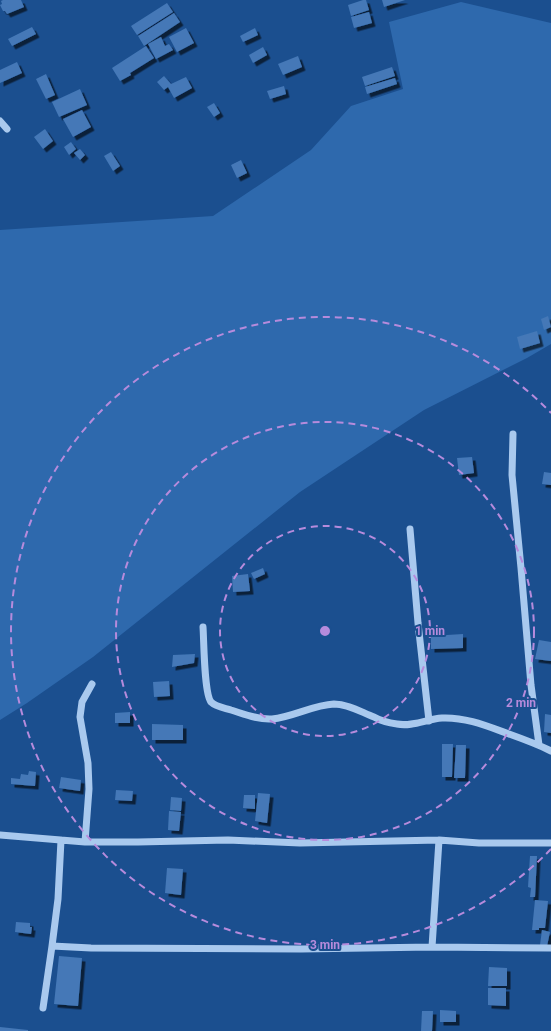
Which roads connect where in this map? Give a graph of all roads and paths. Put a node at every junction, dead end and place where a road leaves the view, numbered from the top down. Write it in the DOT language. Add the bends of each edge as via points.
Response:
graph roads {
  1 [pos="0,121"];
  2 [pos="7,129"];
  3 [pos="513,434"];
  4 [pos="410,529"];
  5 [pos="203,628"];
  6 [pos="92,684"];
  7 [pos="429,720"];
  8 [pos="539,745"];
  9 [pos="551,751"];
  10 [pos="0,836"];
  11 [pos="61,840"];
  12 [pos="439,840"];
  13 [pos="85,842"];
  14 [pos="551,843"];
  15 [pos="52,946"];
  16 [pos="432,947"];
  17 [pos="551,948"];
  18 [pos="43,1008"];
  1 -- 2 [label="street"];
  3 -- 8 [label="street" via="512,475"];
  4 -- 7 [label="street"];
  5 -- 7 [label="street" via="206,680 210,699 215,705 259,718 272,719 335,704 350,706 382,721 399,725"];
  6 -- 13 [label="street" via="82,702 80,716 88,763"];
  7 -- 8 [label="street" via="441,718 476,722"];
  8 -- 9 [label="street"];
  10 -- 11 [label="street"];
  11 -- 13 [label="street"];
  11 -- 15 [label="street" via="58,899"];
  12 -- 13 [label="street" via="300,843 228,840"];
  12 -- 14 [label="street"];
  12 -- 16 [label="street"];
  15 -- 16 [label="street" via="301,950"];
  15 -- 18 [label="street"];
  16 -- 17 [label="street"];
}
